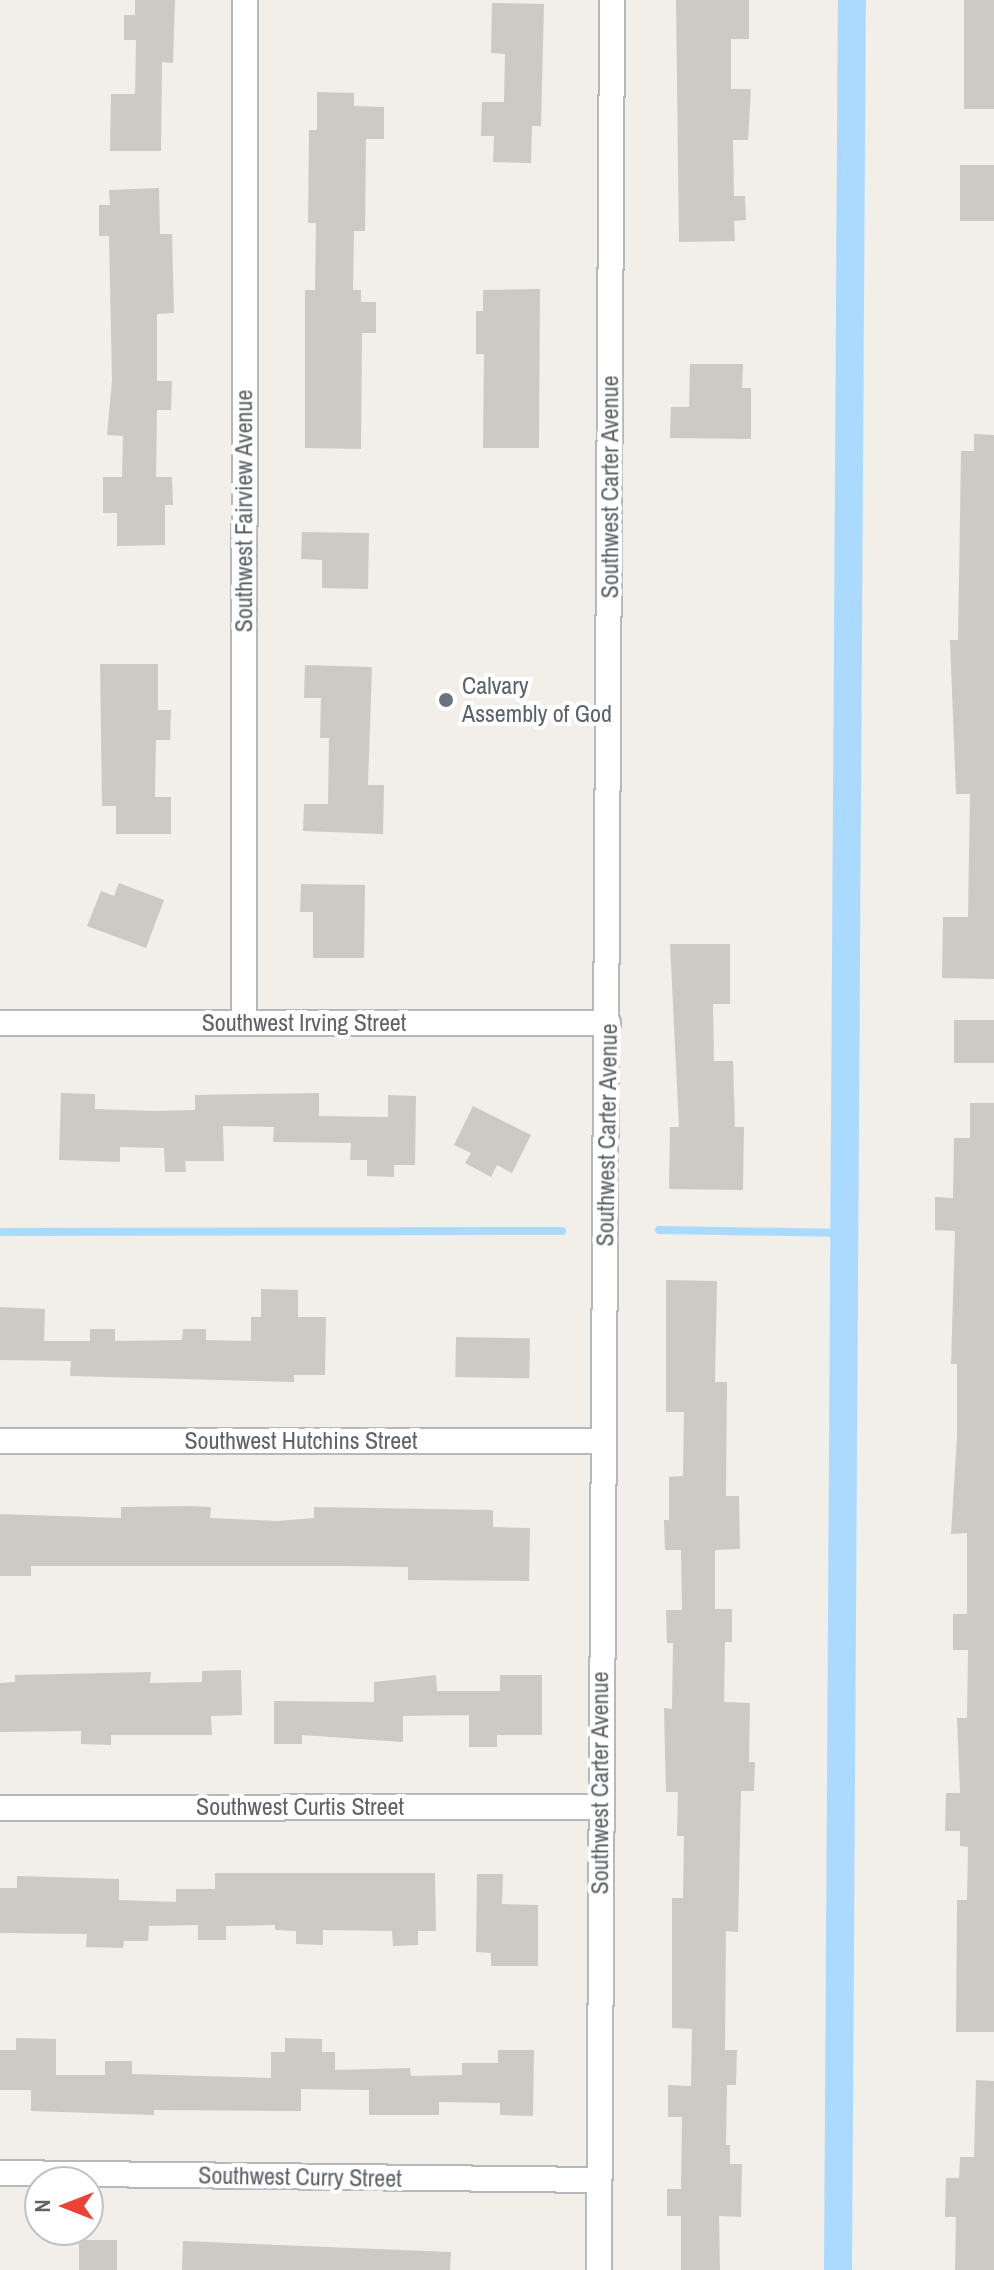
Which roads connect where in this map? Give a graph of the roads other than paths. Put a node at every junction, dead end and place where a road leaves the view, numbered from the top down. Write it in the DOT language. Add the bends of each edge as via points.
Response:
graph roads {
  1 [pos="245,0"];
  2 [pos="612,0"];
  3 [pos="0,1023"];
  4 [pos="244,1023"];
  5 [pos="608,1023"];
  6 [pos="0,1441"];
  7 [pos="603,1441"];
  8 [pos="599,1807"];
  9 [pos="0,1808"];
  10 [pos="0,2173"];
  11 [pos="599,2180"];
  12 [pos="599,2270"];
  1 -- 4 [label="street, Southwest Fairview Avenue"];
  2 -- 5 [label="street, Southwest Carter Avenue"];
  3 -- 4 [label="street, Southwest Irving Street"];
  4 -- 5 [label="street, Southwest Irving Street"];
  5 -- 7 [label="street, Southwest Carter Avenue"];
  6 -- 7 [label="street, Southwest Hutchins Street"];
  7 -- 8 [label="street, Southwest Carter Avenue"];
  8 -- 9 [label="street, Southwest Curtis Street"];
  8 -- 11 [label="street, Southwest Carter Avenue"];
  10 -- 11 [label="street, Southwest Curry Street"];
  11 -- 12 [label="street, Southwest Carter Avenue"];
}
